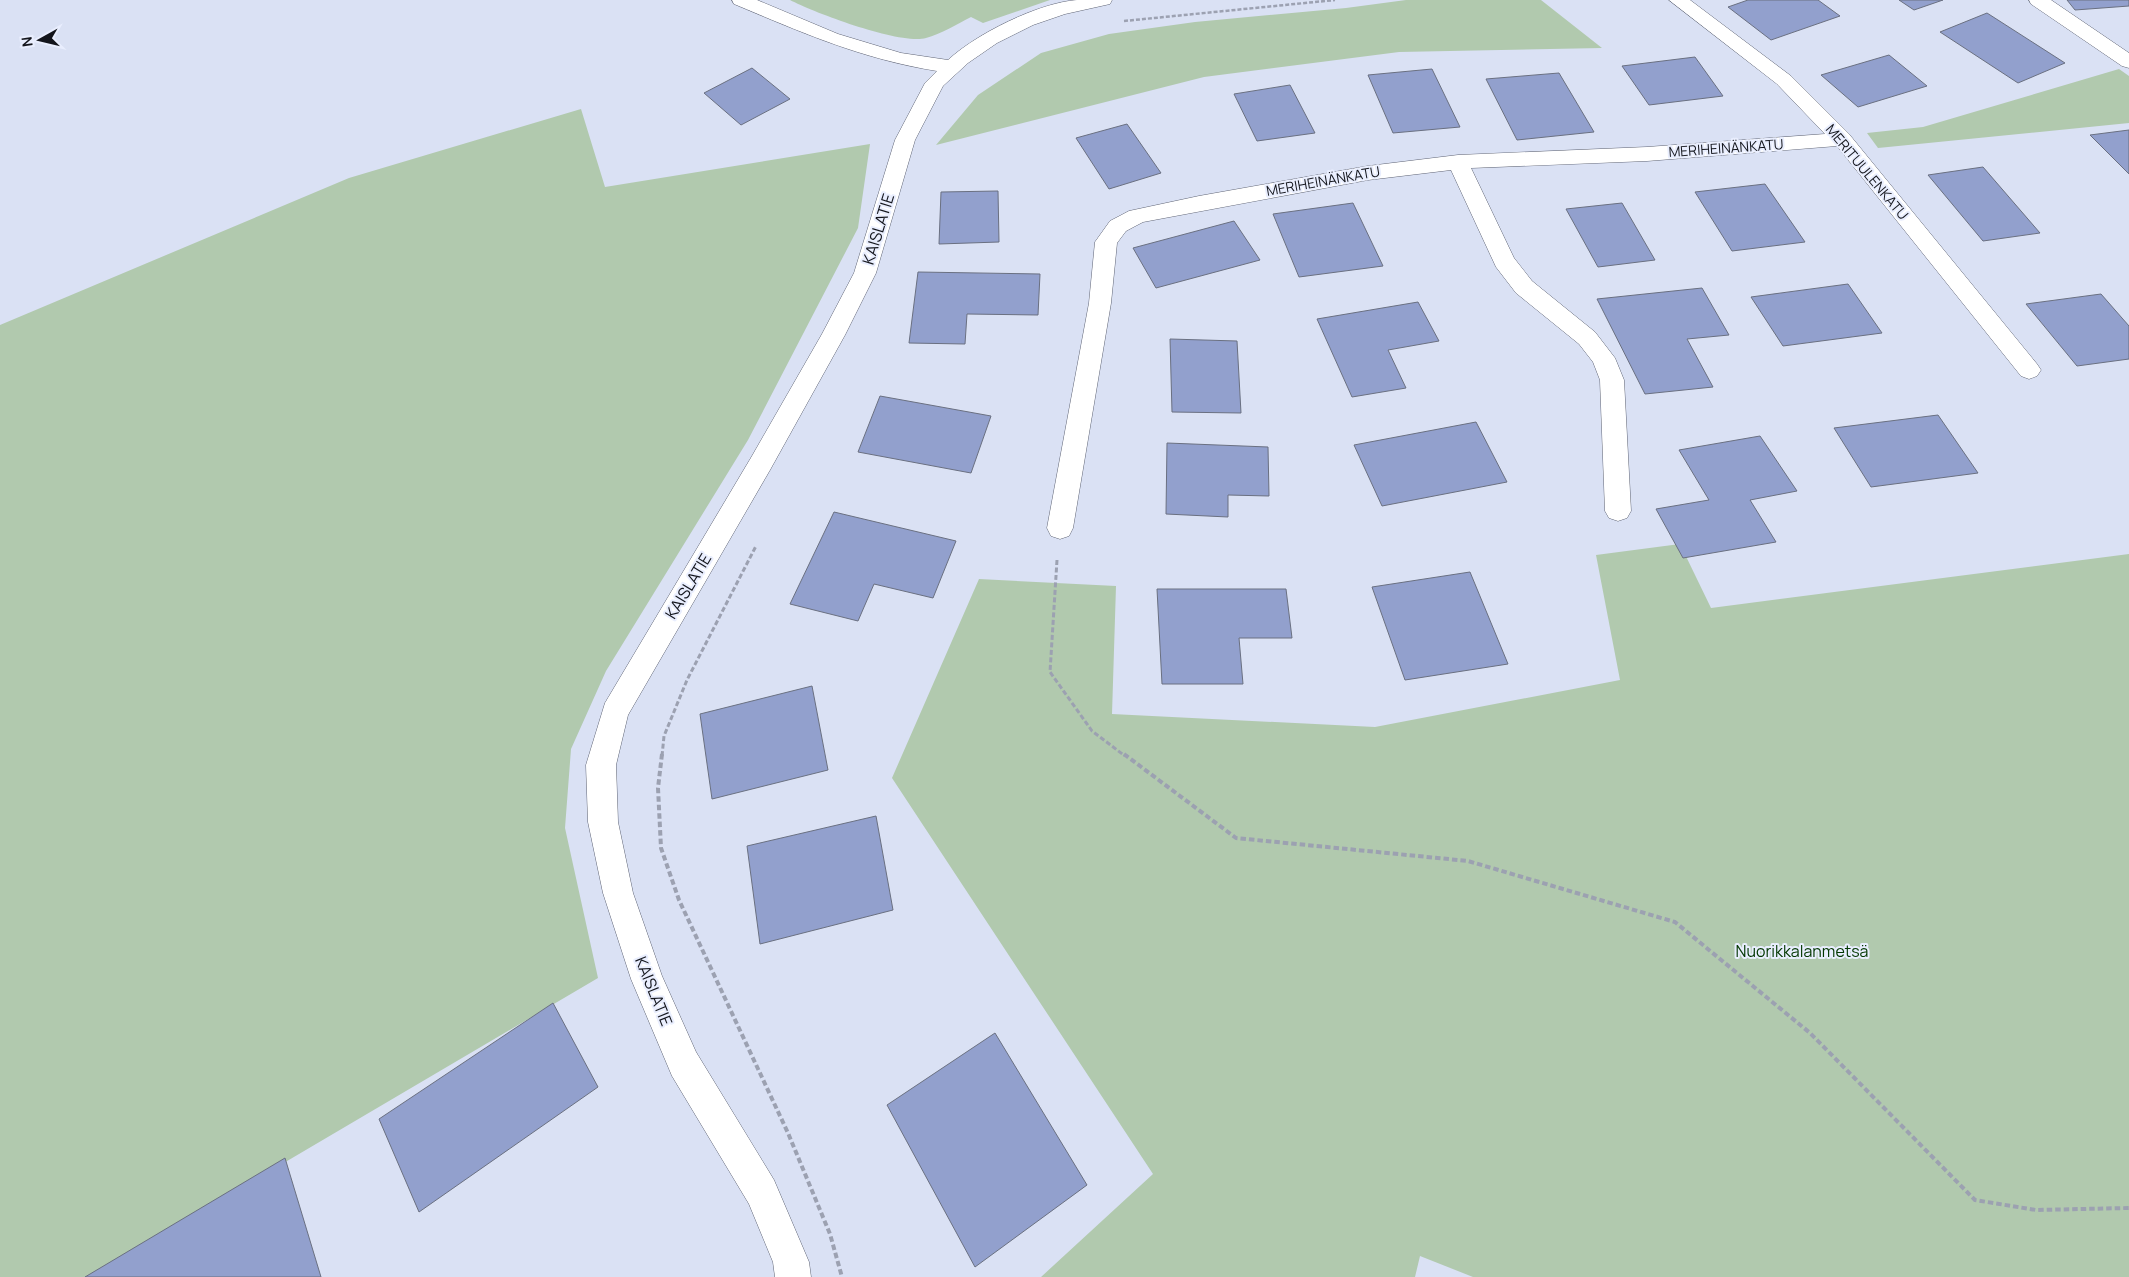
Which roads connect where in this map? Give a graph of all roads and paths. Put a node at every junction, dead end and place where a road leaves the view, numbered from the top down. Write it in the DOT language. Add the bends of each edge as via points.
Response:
graph roads {
  1 [pos="741,0"];
  2 [pos="1335,0"];
  3 [pos="1678,0"];
  4 [pos="2038,0"];
  5 [pos="1110,11"];
  6 [pos="2129,62"];
  7 [pos="952,67"];
  8 [pos="1842,139"];
  9 [pos="1458,162"];
  10 [pos="2029,370"];
  11 [pos="1618,511"];
  12 [pos="1060,528"];
  13 [pos="759,542"];
  14 [pos="2129,1208"];
  15 [pos="793,1277"];
  16 [pos="842,1277"];
  1 -- 7 [label="street" via="831,38 899,59"];
  2 -- 5 [label="path" via="1208,11"];
  3 -- 8 [label="street, MERITUULENKATU" via="1784,80"];
  4 -- 6 [label="street"];
  5 -- 7 [label="street, KAISLATIE" via="1060,9 1026,21 990,39"];
  7 -- 15 [label="street, KAISLATIE" via="934,83 905,140 865,273 770,446 615,712 602,764 603,822 614,875 647,979 684,1064 762,1192 791,1262"];
  8 -- 9 [label="street, MERIHEINÄNKATU" via="1647,154"];
  8 -- 10 [label="street, MERITUULENKATU"];
  9 -- 11 [label="street" via="1504,261 1524,287 1587,338 1604,358 1612,380"];
  9 -- 12 [label="street, MERIHEINÄNKATU" via="1368,173 1199,203 1137,216 1118,226 1106,242 1100,303"];
  12 -- 14 [label="path" via="1050,672 1092,731 1236,838 1468,861 1675,922 1810,1033 1975,1200 2036,1210"];
  13 -- 16 [label="path" via="687,680 664,736 658,788 661,848 679,900 788,1132 830,1234"];
}
